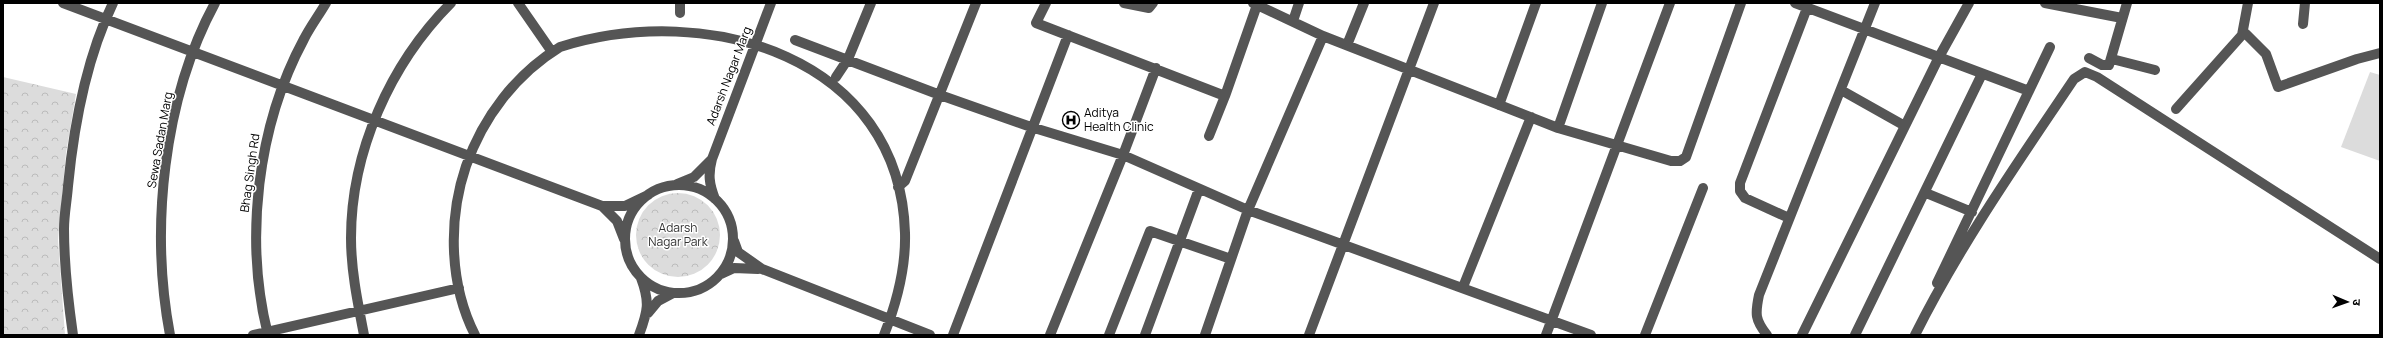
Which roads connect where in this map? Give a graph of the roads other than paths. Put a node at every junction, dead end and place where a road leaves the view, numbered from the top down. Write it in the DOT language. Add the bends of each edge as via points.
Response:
graph roads {
  1 [pos="63,3"];
  2 [pos="113,3"];
  3 [pos="214,3"];
  4 [pos="326,3"];
  5 [pos="451,3"];
  6 [pos="518,3"];
  7 [pos="771,3"];
  8 [pos="871,3"];
  9 [pos="976,3"];
  10 [pos="1046,3"];
  11 [pos="1124,3"];
  12 [pos="1153,3"];
  13 [pos="1299,3"];
  14 [pos="1364,3"];
  15 [pos="1434,3"];
  16 [pos="1536,3"];
  17 [pos="1602,3"];
  18 [pos="1670,3"];
  19 [pos="1741,3"];
  20 [pos="1795,3"];
  21 [pos="1875,3"];
  22 [pos="1969,3"];
  23 [pos="2045,3"];
  24 [pos="2127,3"];
  25 [pos="2248,3"];
  26 [pos="2305,3"];
  27 [pos="1255,4"];
  28 [pos="1807,8"];
  29 [pos="683,10"];
  30 [pos="667,13"];
  31 [pos="2122,18"];
  32 [pos="105,19"];
  33 [pos="1293,20"];
  34 [pos="2302,24"];
  35 [pos="600,27"];
  36 [pos="1866,30"];
  37 [pos="771,32"];
  38 [pos="1068,35"];
  39 [pos="2242,35"];
  40 [pos="1322,36"];
  41 [pos="1347,45"];
  42 [pos="2050,47"];
  43 [pos="191,51"];
  44 [pos="552,52"];
  45 [pos="2380,53"];
  46 [pos="1939,57"];
  47 [pos="2090,58"];
  48 [pos="848,59"];
  49 [pos="2112,59"];
  50 [pos="819,61"];
  51 [pos="1156,68"];
  52 [pos="2155,70"];
  53 [pos="1408,71"];
  54 [pos="1982,74"];
  55 [pos="284,86"];
  56 [pos="1841,90"];
  57 [pos="2029,91"];
  58 [pos="940,95"];
  59 [pos="1225,96"];
  60 [pos="1499,105"];
  61 [pos="2176,109"];
  62 [pos="1530,117"];
  63 [pos="374,120"];
  64 [pos="1905,126"];
  65 [pos="1031,127"];
  66 [pos="1558,128"];
  67 [pos="1209,136"];
  68 [pos="1617,145"];
  69 [pos="1123,155"];
  70 [pos="469,156"];
  71 [pos="712,159"];
  72 [pos="673,185"];
  73 [pos="898,187"];
  74 [pos="1703,188"];
  75 [pos="1199,189"];
  76 [pos="1926,193"];
  77 [pos="648,195"];
  78 [pos="715,199"];
  79 [pos="602,206"];
  80 [pos="1248,210"];
  81 [pos="1972,212"];
  82 [pos="1789,218"];
  83 [pos="733,240"];
  84 [pos="1180,240"];
  85 [pos="625,241"];
  86 [pos="1343,244"];
  87 [pos="1231,259"];
  88 [pos="2380,259"];
  89 [pos="762,269"];
  90 [pos="721,274"];
  91 [pos="641,278"];
  92 [pos="1463,287"];
  93 [pos="460,288"];
  94 [pos="673,293"];
  95 [pos="360,311"];
  96 [pos="648,313"];
  97 [pos="890,319"];
  98 [pos="1551,320"];
  99 [pos="267,333"];
  100 [pos="73,335"];
  101 [pos="170,335"];
  102 [pos="253,335"];
  103 [pos="364,335"];
  104 [pos="475,335"];
  105 [pos="639,335"];
  106 [pos="884,335"];
  107 [pos="930,335"];
  108 [pos="953,335"];
  109 [pos="1050,335"];
  110 [pos="1109,335"];
  111 [pos="1145,335"];
  112 [pos="1205,335"];
  113 [pos="1309,335"];
  114 [pos="1546,335"];
  115 [pos="1591,335"];
  116 [pos="1645,335"];
  117 [pos="1767,335"];
  118 [pos="1802,335"];
  119 [pos="1855,335"];
  120 [pos="1911,335"];
  121 [pos="1915,335"];
  1 -- 32 [label="street"];
  2 -- 32 [label="street"];
  3 -- 43 [label="street, Sewa Sadan Marg"];
  4 -- 55 [label="street, Bhag Singh Rd" via="304,39"];
  5 -- 63 [label="street" via="434,20 408,56 387,91"];
  6 -- 44 [label="street"];
  7 -- 37 [label="street, Adarsh Nagar Marg"];
  8 -- 48 [label="street"];
  9 -- 58 [label="street"];
  10 -- 38 [label="street" via="1036,23"];
  11 -- 12 [label="street" via="1149,8"];
  13 -- 33 [label="street"];
  14 -- 41 [label="street"];
  15 -- 53 [label="street"];
  16 -- 60 [label="street"];
  17 -- 66 [label="street"];
  18 -- 68 [label="street"];
  19 -- 68 [label="street" via="1686,157 1680,161 1671,161"];
  20 -- 28 [label="street"];
  21 -- 36 [label="street"];
  22 -- 46 [label="street"];
  23 -- 31 [label="street"];
  24 -- 31 [label="street"];
  25 -- 39 [label="street"];
  26 -- 34 [label="street"];
  27 -- 33 [label="street"];
  27 -- 59 [label="street"];
  28 -- 36 [label="street"];
  28 -- 82 [label="street" via="1740,183 1740,191 1745,198"];
  29 -- 30 [label="street"];
  31 -- 49 [label="street"];
  32 -- 43 [label="street"];
  32 -- 100 [label="street" via="84,86 71,160 64,227 67,293"];
  33 -- 40 [label="street"];
  35 -- 44 [label="street"];
  36 -- 46 [label="street"];
  36 -- 56 [label="street"];
  37 -- 48 [label="street"];
  37 -- 50 [label="street"];
  37 -- 71 [label="street, Adarsh Nagar Marg"];
  38 -- 51 [label="street"];
  38 -- 65 [label="street"];
  39 -- 45 [label="street" via="2246,34 2266,54 2278,87"];
  39 -- 61 [label="street"];
  40 -- 41 [label="street"];
  40 -- 80 [label="street"];
  41 -- 53 [label="street"];
  42 -- 57 [label="street"];
  43 -- 55 [label="street"];
  43 -- 101 [label="street, Sewa Sadan Marg" via="176,110 165,177 161,223 162,274"];
  44 -- 70 [label="street" via="506,94 487,120"];
  46 -- 54 [label="street"];
  46 -- 64 [label="street"];
  47 -- 49 [label="street" via="2106,66"];
  48 -- 58 [label="street"];
  48 -- 73 [label="street" via="833,73 864,109 877,130 888,152"];
  49 -- 52 [label="street"];
  51 -- 59 [label="street"];
  51 -- 69 [label="street"];
  53 -- 60 [label="street"];
  53 -- 86 [label="street"];
  54 -- 57 [label="street"];
  54 -- 76 [label="street"];
  55 -- 63 [label="street"];
  55 -- 99 [label="street, Bhag Singh Rd" via="266,143 258,203 255,248"];
  56 -- 64 [label="street"];
  56 -- 82 [label="street"];
  57 -- 81 [label="street"];
  58 -- 65 [label="street"];
  58 -- 73 [label="street" via="905,181"];
  59 -- 67 [label="street"];
  60 -- 62 [label="street"];
  62 -- 66 [label="street"];
  62 -- 92 [label="street"];
  63 -- 70 [label="street"];
  63 -- 95 [label="street" via="357,179 351,238"];
  64 -- 118 [label="street"];
  65 -- 69 [label="street"];
  65 -- 108 [label="street"];
  66 -- 68 [label="street"];
  68 -- 98 [label="street"];
  69 -- 75 [label="street"];
  69 -- 109 [label="street"];
  70 -- 79 [label="street"];
  70 -- 93 [label="street" via="455,210 454,243"];
  71 -- 72 [label="street" via="694,177"];
  71 -- 78 [label="street" via="708,173"];
  72 -- 77 [label="street"];
  72 -- 78 [label="street" via="696,188"];
  73 -- 97 [label="street" via="905,233 904,261 899,292"];
  74 -- 116 [label="street"];
  75 -- 80 [label="street"];
  75 -- 84 [label="street"];
  76 -- 81 [label="street"];
  76 -- 119 [label="street"];
  77 -- 79 [label="street" via="625,206"];
  77 -- 85 [label="street" via="638,204 630,218"];
  78 -- 83 [label="street" via="729,219"];
  79 -- 85 [label="street" via="617,221"];
  80 -- 86 [label="street"];
  80 -- 87 [label="street"];
  81 -- 120 [label="street"];
  82 -- 117 [label="street" via="1756,309 1757,323"];
  83 -- 89 [label="street" via="738,252"];
  83 -- 90 [label="street" via="729,261"];
  84 -- 87 [label="street"];
  84 -- 110 [label="street" via="1150,231"];
  84 -- 111 [label="street"];
  85 -- 91 [label="street" via="629,260"];
  86 -- 92 [label="street"];
  86 -- 113 [label="street"];
  87 -- 112 [label="street"];
  88 -- 121 [label="street" via="2097,77 2084,72 2074,79 2007,178"];
  89 -- 90 [label="street" via="734,268"];
  89 -- 97 [label="street"];
  90 -- 94 [label="street" via="703,288 689,293"];
  91 -- 94 [label="street" via="653,287"];
  91 -- 96 [label="street" via="648,298"];
  92 -- 98 [label="street"];
  93 -- 95 [label="street"];
  93 -- 104 [label="street" via="463,304"];
  94 -- 96 [label="street" via="658,301"];
  95 -- 99 [label="street"];
  95 -- 103 [label="street"];
  96 -- 105 [label="street"];
  97 -- 106 [label="street"];
  97 -- 107 [label="street"];
  98 -- 114 [label="street"];
  98 -- 115 [label="street"];
  99 -- 102 [label="street"];
}
